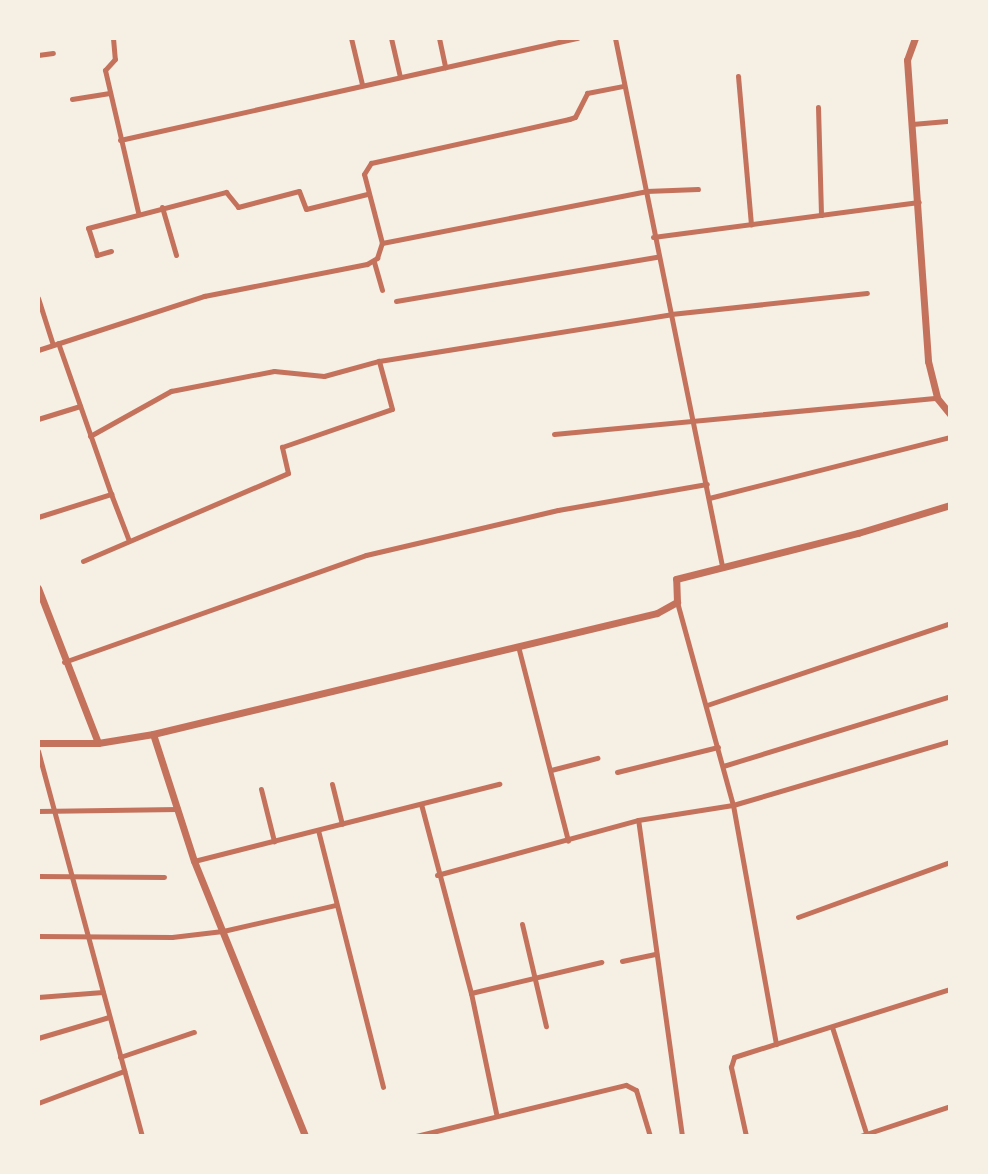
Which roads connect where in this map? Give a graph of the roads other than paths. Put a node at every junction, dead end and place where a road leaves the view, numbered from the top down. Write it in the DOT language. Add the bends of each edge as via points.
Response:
graph roads {
  1 [pos="113,38"];
  2 [pos="351,38"];
  3 [pos="391,38"];
  4 [pos="439,38"];
  5 [pos="578,38"];
  6 [pos="615,38"];
  7 [pos="915,38"];
  8 [pos="53,53"];
  9 [pos="38,55"];
  10 [pos="445,67"];
  11 [pos="400,76"];
  12 [pos="738,76"];
  13 [pos="362,84"];
  14 [pos="622,86"];
  15 [pos="110,93"];
  16 [pos="72,99"];
  17 [pos="818,107"];
  18 [pos="950,121"];
  19 [pos="912,124"];
  20 [pos="120,140"];
  21 [pos="698,189"];
  22 [pos="646,191"];
  23 [pos="367,194"];
  24 [pos="919,202"];
  25 [pos="163,206"];
  26 [pos="138,212"];
  27 [pos="821,215"];
  28 [pos="751,224"];
  29 [pos="653,237"];
  30 [pos="382,243"];
  31 [pos="111,251"];
  32 [pos="176,255"];
  33 [pos="657,257"];
  34 [pos="374,261"];
  35 [pos="382,290"];
  36 [pos="867,293"];
  37 [pos="38,298"];
  38 [pos="396,301"];
  39 [pos="671,314"];
  40 [pos="56,344"];
  41 [pos="38,349"];
  42 [pos="379,361"];
  43 [pos="937,398"];
  44 [pos="80,406"];
  45 [pos="950,414"];
  46 [pos="38,419"];
  47 [pos="690,424"];
  48 [pos="554,434"];
  49 [pos="90,436"];
  50 [pos="950,437"];
  51 [pos="707,484"];
  52 [pos="111,494"];
  53 [pos="709,498"];
  54 [pos="950,505"];
  55 [pos="38,517"];
  56 [pos="129,541"];
  57 [pos="83,561"];
  58 [pos="722,566"];
  59 [pos="39,588"];
  60 [pos="677,602"];
  61 [pos="950,623"];
  62 [pos="518,646"];
  63 [pos="64,663"];
  64 [pos="950,696"];
  65 [pos="707,705"];
  66 [pos="153,734"];
  67 [pos="950,741"];
  68 [pos="38,743"];
  69 [pos="98,743"];
  70 [pos="719,747"];
  71 [pos="38,751"];
  72 [pos="597,758"];
  73 [pos="723,765"];
  74 [pos="551,770"];
  75 [pos="617,772"];
  76 [pos="332,784"];
  77 [pos="499,784"];
  78 [pos="261,789"];
  79 [pos="421,804"];
  80 [pos="733,805"];
  81 [pos="178,809"];
  82 [pos="38,811"];
  83 [pos="55,813"];
  84 [pos="638,820"];
  85 [pos="342,824"];
  86 [pos="318,830"];
  87 [pos="274,841"];
  88 [pos="568,841"];
  89 [pos="194,861"];
  90 [pos="950,862"];
  91 [pos="71,875"];
  92 [pos="438,875"];
  93 [pos="38,876"];
  94 [pos="164,877"];
  95 [pos="336,905"];
  96 [pos="798,916"];
  97 [pos="522,924"];
  98 [pos="223,931"];
  99 [pos="38,936"];
  100 [pos="88,937"];
  101 [pos="656,954"];
  102 [pos="622,961"];
  103 [pos="601,962"];
  104 [pos="536,978"];
  105 [pos="950,989"];
  106 [pos="103,992"];
  107 [pos="471,992"];
  108 [pos="38,997"];
  109 [pos="109,1017"];
  110 [pos="546,1026"];
  111 [pos="832,1027"];
  112 [pos="194,1032"];
  113 [pos="38,1038"];
  114 [pos="776,1044"];
  115 [pos="120,1057"];
  116 [pos="124,1071"];
  117 [pos="383,1087"];
  118 [pos="38,1103"];
  119 [pos="950,1106"];
  120 [pos="496,1113"];
  121 [pos="864,1135"];
  122 [pos="142,1136"];
  123 [pos="305,1136"];
  124 [pos="416,1136"];
  125 [pos="650,1136"];
  126 [pos="682,1136"];
  127 [pos="746,1136"];
  1 -- 15 [label="street" via="115,59 105,70"];
  2 -- 13 [label="street"];
  3 -- 11 [label="street"];
  4 -- 10 [label="street"];
  5 -- 10 [label="street"];
  6 -- 14 [label="street"];
  7 -- 19 [label="street" via="906,60"];
  8 -- 9 [label="street"];
  10 -- 11 [label="street"];
  11 -- 13 [label="street"];
  12 -- 28 [label="street"];
  13 -- 20 [label="street"];
  14 -- 22 [label="street"];
  14 -- 23 [label="street" via="587,93 575,117 569,119 371,163 364,174"];
  15 -- 16 [label="street"];
  15 -- 20 [label="street"];
  17 -- 27 [label="street"];
  18 -- 19 [label="street"];
  19 -- 24 [label="street"];
  20 -- 26 [label="street"];
  21 -- 22 [label="street"];
  22 -- 29 [label="street"];
  22 -- 30 [label="street"];
  23 -- 25 [label="street" via="308,209 299,191 240,206 226,192"];
  23 -- 30 [label="street"];
  24 -- 27 [label="street"];
  24 -- 43 [label="street" via="928,361"];
  25 -- 26 [label="street"];
  25 -- 32 [label="street"];
  26 -- 31 [label="street" via="87,230 95,253"];
  27 -- 28 [label="street"];
  28 -- 29 [label="street"];
  29 -- 33 [label="street"];
  30 -- 34 [label="street"];
  33 -- 38 [label="street"];
  33 -- 39 [label="street"];
  34 -- 35 [label="street"];
  34 -- 40 [label="street" via="205,296"];
  36 -- 39 [label="street"];
  37 -- 40 [label="street"];
  39 -- 42 [label="street"];
  39 -- 47 [label="street"];
  40 -- 41 [label="street"];
  40 -- 44 [label="street"];
  42 -- 49 [label="street" via="324,376 274,371 171,391"];
  42 -- 56 [label="street" via="392,408 282,447 288,472"];
  43 -- 45 [label="street"];
  43 -- 47 [label="street"];
  44 -- 46 [label="street"];
  44 -- 49 [label="street"];
  47 -- 48 [label="street"];
  47 -- 51 [label="street"];
  49 -- 52 [label="street"];
  50 -- 53 [label="street"];
  51 -- 53 [label="street"];
  51 -- 63 [label="street" via="558,510 366,555"];
  52 -- 55 [label="street"];
  52 -- 56 [label="street"];
  53 -- 58 [label="street"];
  54 -- 58 [label="street"];
  56 -- 57 [label="street"];
  58 -- 60 [label="street" via="676,579"];
  59 -- 63 [label="street"];
  60 -- 62 [label="street" via="657,613"];
  60 -- 65 [label="street"];
  61 -- 65 [label="street"];
  62 -- 66 [label="street"];
  62 -- 74 [label="street"];
  63 -- 69 [label="street"];
  64 -- 73 [label="street"];
  65 -- 70 [label="street"];
  66 -- 69 [label="street"];
  66 -- 81 [label="street"];
  67 -- 80 [label="street"];
  68 -- 69 [label="street"];
  70 -- 73 [label="street"];
  70 -- 75 [label="street"];
  71 -- 83 [label="street"];
  72 -- 74 [label="street"];
  73 -- 80 [label="street"];
  74 -- 88 [label="street"];
  76 -- 85 [label="street"];
  77 -- 79 [label="street"];
  78 -- 87 [label="street"];
  79 -- 85 [label="street"];
  79 -- 92 [label="street"];
  80 -- 84 [label="street"];
  80 -- 114 [label="street"];
  81 -- 83 [label="street"];
  81 -- 89 [label="street"];
  82 -- 83 [label="street"];
  83 -- 91 [label="street"];
  84 -- 88 [label="street"];
  84 -- 101 [label="street"];
  85 -- 86 [label="street"];
  86 -- 87 [label="street"];
  86 -- 95 [label="street"];
  87 -- 89 [label="street"];
  88 -- 92 [label="street"];
  89 -- 98 [label="street"];
  90 -- 96 [label="street"];
  91 -- 93 [label="street"];
  91 -- 94 [label="street"];
  91 -- 100 [label="street"];
  92 -- 107 [label="street"];
  95 -- 98 [label="street"];
  95 -- 117 [label="street"];
  97 -- 104 [label="street"];
  98 -- 100 [label="street" via="172,937"];
  98 -- 123 [label="street"];
  99 -- 100 [label="street"];
  100 -- 106 [label="street"];
  101 -- 102 [label="street"];
  101 -- 126 [label="street"];
  103 -- 104 [label="street"];
  104 -- 107 [label="street"];
  104 -- 110 [label="street"];
  105 -- 111 [label="street"];
  106 -- 108 [label="street"];
  106 -- 109 [label="street"];
  107 -- 120 [label="street"];
  109 -- 113 [label="street"];
  109 -- 115 [label="street"];
  111 -- 114 [label="street"];
  111 -- 121 [label="street"];
  112 -- 115 [label="street"];
  114 -- 127 [label="street" via="734,1057 731,1068"];
  115 -- 116 [label="street"];
  116 -- 118 [label="street"];
  116 -- 122 [label="street"];
  119 -- 121 [label="street"];
  120 -- 124 [label="street"];
  120 -- 125 [label="street" via="626,1085 636,1090"];
}
